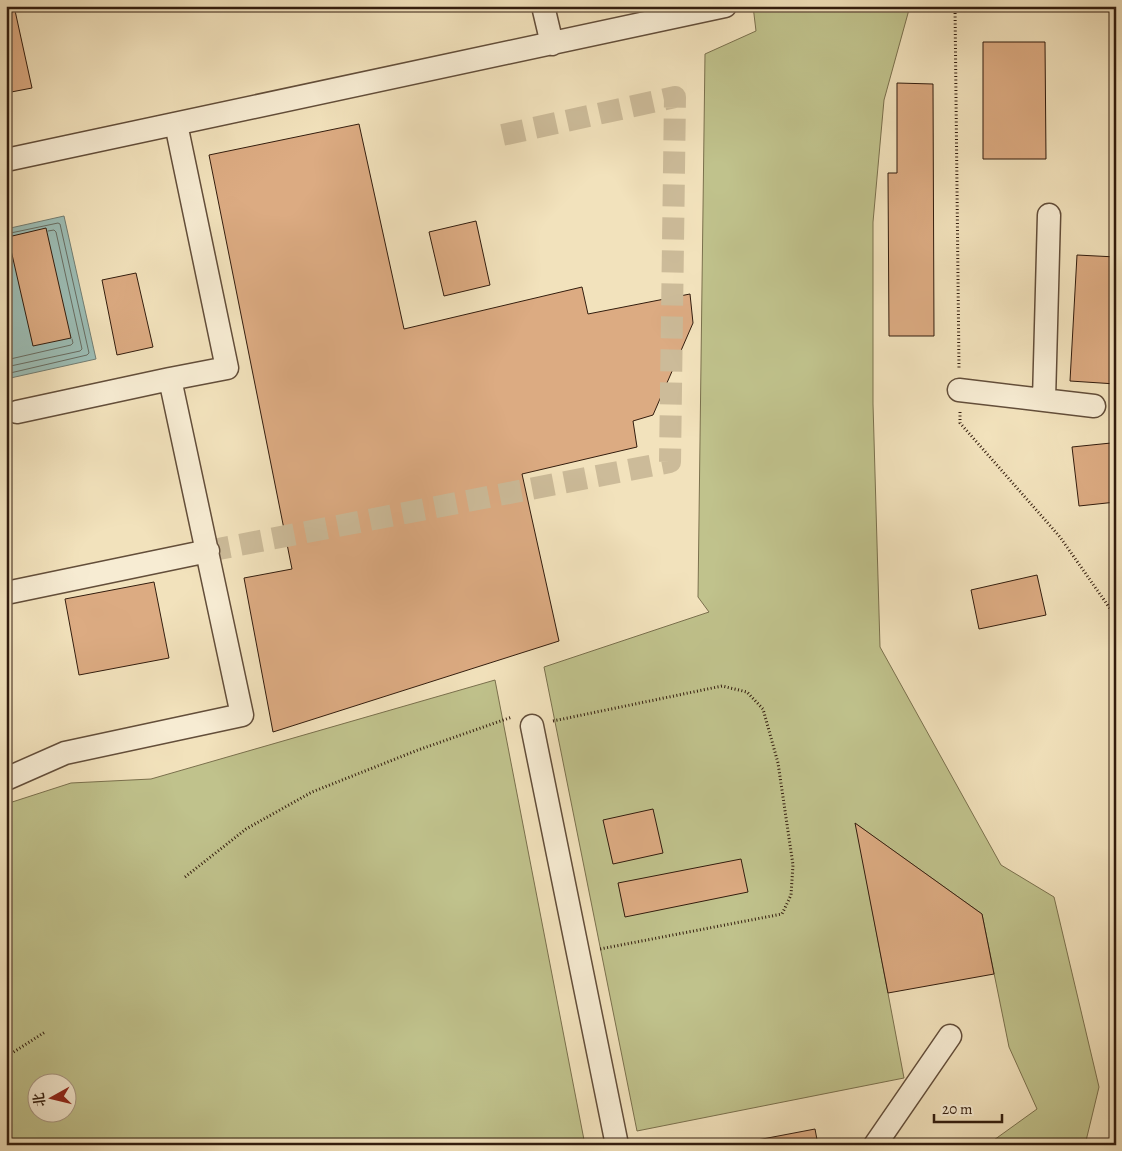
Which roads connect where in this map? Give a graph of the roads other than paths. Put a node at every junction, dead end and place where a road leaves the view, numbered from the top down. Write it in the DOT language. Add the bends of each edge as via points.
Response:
graph roads {
  1 [pos="543,6"];
  2 [pos="725,6"];
  3 [pos="552,44"];
  4 [pos="176,124"];
  5 [pos="6,160"];
  6 [pos="1049,215"];
  7 [pos="170,379"];
  8 [pos="960,390"];
  9 [pos="1044,400"];
  10 [pos="1094,406"];
  11 [pos="17,412"];
  12 [pos="208,551"];
  13 [pos="6,593"];
  14 [pos="532,726"];
  15 [pos="6,779"];
  16 [pos="950,1036"];
  17 [pos="617,1145"];
  18 [pos="875,1145"];
  1 -- 3 [label="street"];
  2 -- 3 [label="street"];
  3 -- 4 [label="street"];
  4 -- 5 [label="street"];
  4 -- 7 [label="street" via="227,368"];
  6 -- 9 [label="street"];
  7 -- 11 [label="street"];
  7 -- 12 [label="street"];
  8 -- 9 [label="street"];
  9 -- 10 [label="street"];
  12 -- 13 [label="street"];
  12 -- 15 [label="street" via="242,715 65,753"];
  14 -- 17 [label="street"];
  16 -- 18 [label="street"];
}
